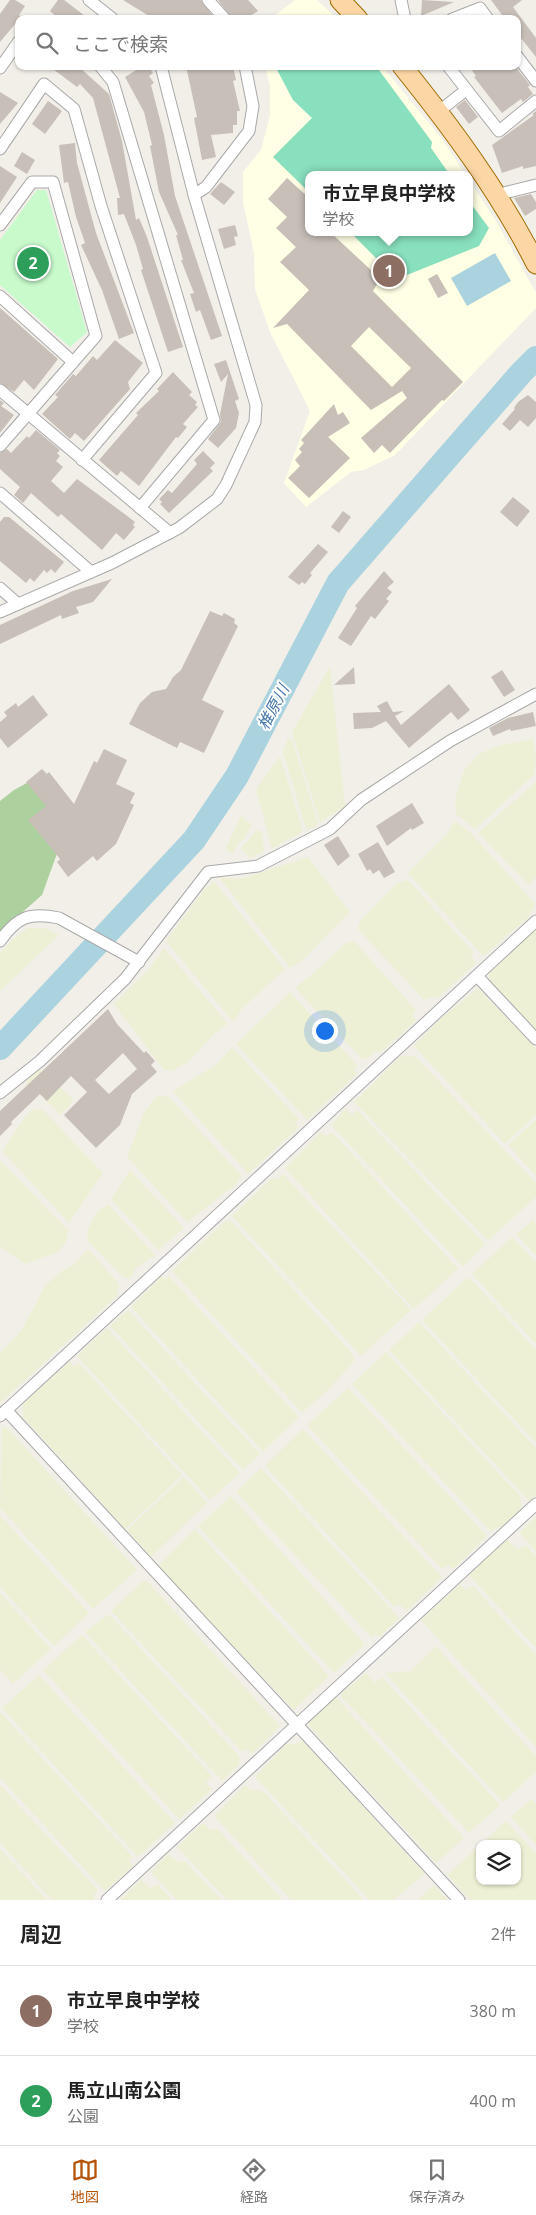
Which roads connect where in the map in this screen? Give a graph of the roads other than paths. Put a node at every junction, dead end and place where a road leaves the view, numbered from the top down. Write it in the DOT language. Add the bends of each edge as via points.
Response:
graph roads {
  1 [pos="89,0"];
  2 [pos="208,0"];
  3 [pos="340,0"];
  4 [pos="401,0"];
  5 [pos="108,15"];
  6 [pos="221,15"];
  7 [pos="354,15"];
  8 [pos="404,15"];
  9 [pos="462,15"];
  10 [pos="485,15"];
  11 [pos="15,47"];
  12 [pos="521,61"];
  13 [pos="0,68"];
  14 [pos="103,70"];
  15 [pos="162,70"];
  16 [pos="246,70"];
  17 [pos="405,70"];
  18 [pos="451,70"];
  19 [pos="536,81"];
  20 [pos="466,90"];
  21 [pos="536,101"];
  22 [pos="438,112"];
  23 [pos="0,149"];
  24 [pos="536,185"];
  25 [pos="194,195"];
  26 [pos="496,195"];
  27 [pos="0,225"];
  28 [pos="536,264"];
  29 [pos="0,296"];
  30 [pos="73,362"];
  31 [pos="0,390"];
  32 [pos="28,414"];
  33 [pos="0,446"];
  34 [pos="82,460"];
  35 [pos="0,492"];
  36 [pos="140,508"];
  37 [pos="170,533"];
  38 [pos="91,572"];
  39 [pos="0,588"];
  40 [pos="18,604"];
  41 [pos="0,612"];
  42 [pos="536,694"];
  43 [pos="536,920"];
  44 [pos="0,941"];
  45 [pos="139,962"];
  46 [pos="477,976"];
  47 [pos="536,1039"];
  48 [pos="0,1093"];
  49 [pos="3,1413"];
  50 [pos="536,1504"];
  51 [pos="298,1723"];
  52 [pos="107,1900"];
  53 [pos="460,1900"];
  1 -- 5 [label="street"];
  2 -- 6 [label="street"];
  3 -- 7 [label="main road"];
  4 -- 8 [label="street"];
  9 -- 10 [label="street" via="480,8"];
  11 -- 13 [label="street"];
  12 -- 19 [label="street"];
  14 -- 36 [label="street" via="112,82 214,420"];
  15 -- 25 [label="street"];
  16 -- 25 [label="street" via="253,106 249,131 206,187"];
  17 -- 22 [label="main road"];
  18 -- 20 [label="street"];
  20 -- 21 [label="street" via="499,131"];
  20 -- 22 [label="street"];
  22 -- 26 [label="main road"];
  23 -- 34 [label="street" via="44,84 74,109 101,206 156,373"];
  24 -- 26 [label="street"];
  25 -- 37 [label="street" via="256,405 255,422 217,499"];
  26 -- 28 [label="main road"];
  27 -- 30 [label="street" via="32,182 53,182 96,336"];
  29 -- 30 [label="street"];
  30 -- 32 [label="street"];
  31 -- 32 [label="street"];
  32 -- 33 [label="street"];
  32 -- 34 [label="street"];
  34 -- 36 [label="street"];
  35 -- 38 [label="street"];
  36 -- 37 [label="street"];
  37 -- 38 [label="street"];
  38 -- 40 [label="street"];
  39 -- 40 [label="street"];
  40 -- 41 [label="street"];
  42 -- 45 [label="street" via="450,741 361,800 330,829 258,866 208,872"];
  43 -- 46 [label="street"];
  44 -- 45 [label="street" via="21,919 34,915 59,918"];
  45 -- 48 [label="street" via="125,980 40,1061"];
  46 -- 47 [label="street"];
  46 -- 49 [label="street"];
  49 -- 51 [label="street"];
  50 -- 51 [label="street"];
  51 -- 52 [label="street"];
  51 -- 53 [label="street"];
}
